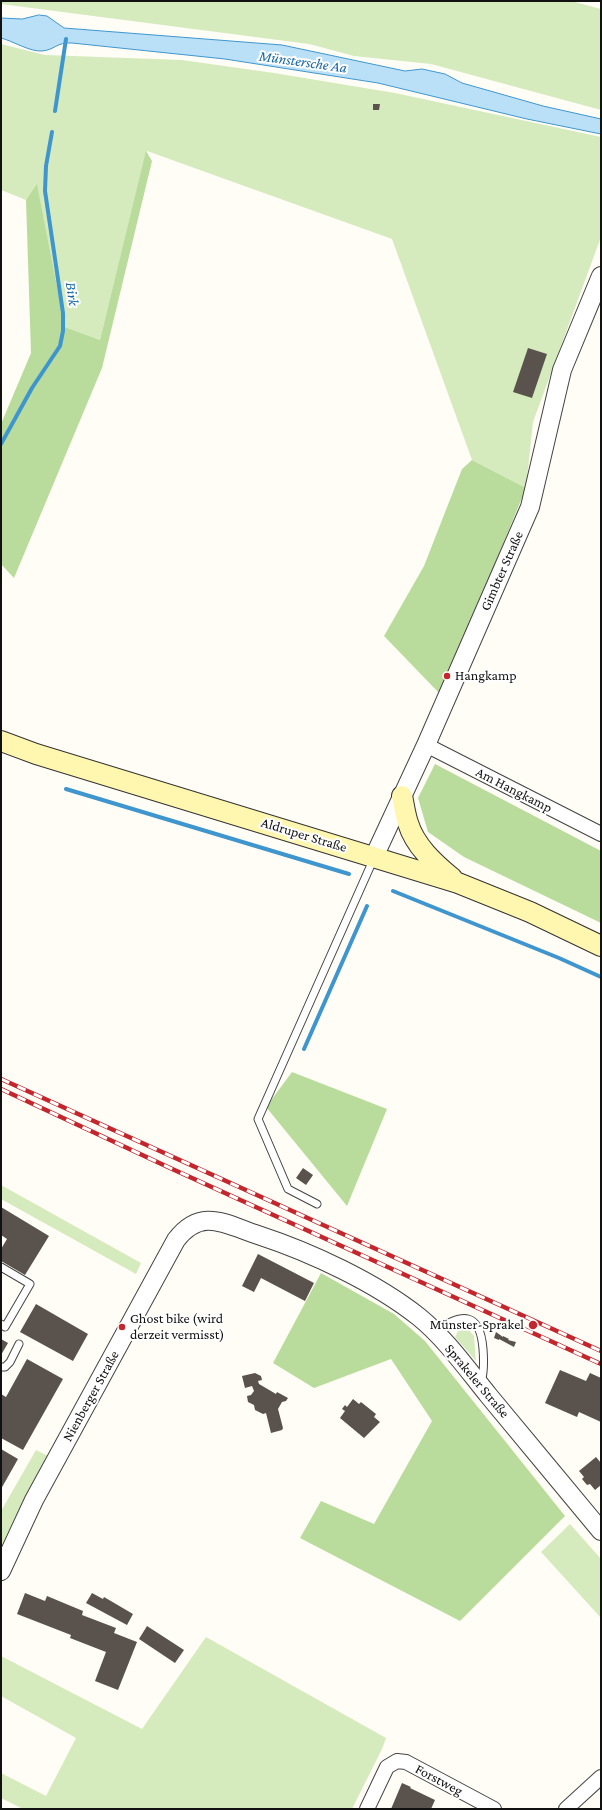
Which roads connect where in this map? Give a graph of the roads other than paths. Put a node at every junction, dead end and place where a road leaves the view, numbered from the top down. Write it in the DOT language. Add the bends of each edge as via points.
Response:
graph roads {
  1 [pos="601,276"];
  2 [pos="1,741"];
  3 [pos="426,745"];
  4 [pos="402,796"];
  5 [pos="601,834"];
  6 [pos="374,857"];
  7 [pos="458,883"];
  8 [pos="601,946"];
  9 [pos="317,1204"];
  10 [pos="281,1242"];
  11 [pos="1,1267"];
  12 [pos="1,1324"];
  13 [pos="435,1332"];
  14 [pos="19,1344"];
  15 [pos="1,1367"];
  16 [pos="480,1386"];
  17 [pos="601,1531"];
  18 [pos="3,1560"];
  19 [pos="601,1777"];
  20 [pos="367,1809"];
  21 [pos="494,1809"];
  22 [pos="566,1809"];
  1 -- 3 [label="street, Gimbter Straße" via="562,370 530,507"];
  2 -- 6 [label="main road, Aldruper Straße" via="36,754"];
  3 -- 4 [label="street, Gimbter Straße"];
  3 -- 5 [label="street, Am Hangkamp"];
  4 -- 6 [label="street, Gimbter Straße"];
  4 -- 7 [label="main road" via="408,824 419,846"];
  6 -- 7 [label="main road, Aldruper Straße"];
  6 -- 9 [label="lane" via="258,1119 288,1189"];
  7 -- 8 [label="main road, Aldruper Straße" via="530,912"];
  10 -- 13 [label="street, Sprakeler Straße" via="381,1291 419,1317"];
  10 -- 18 [label="street, Nienberger Straße" via="212,1221 202,1220 184,1230 176,1240"];
  11 -- 12 [label="lane" via="30,1284 5,1327"];
  13 -- 16 [label="street, Sprakeler Straße"];
  13 -- 16 [label="lane" via="459,1318 467,1318 481,1330 484,1374"];
  14 -- 15 [label="lane" via="10,1362"];
  16 -- 17 [label="street, Sprakeler Straße"];
  19 -- 22 [label="street"];
  20 -- 21 [label="street, Forstweg" via="387,1767 397,1761 406,1762"];
}
